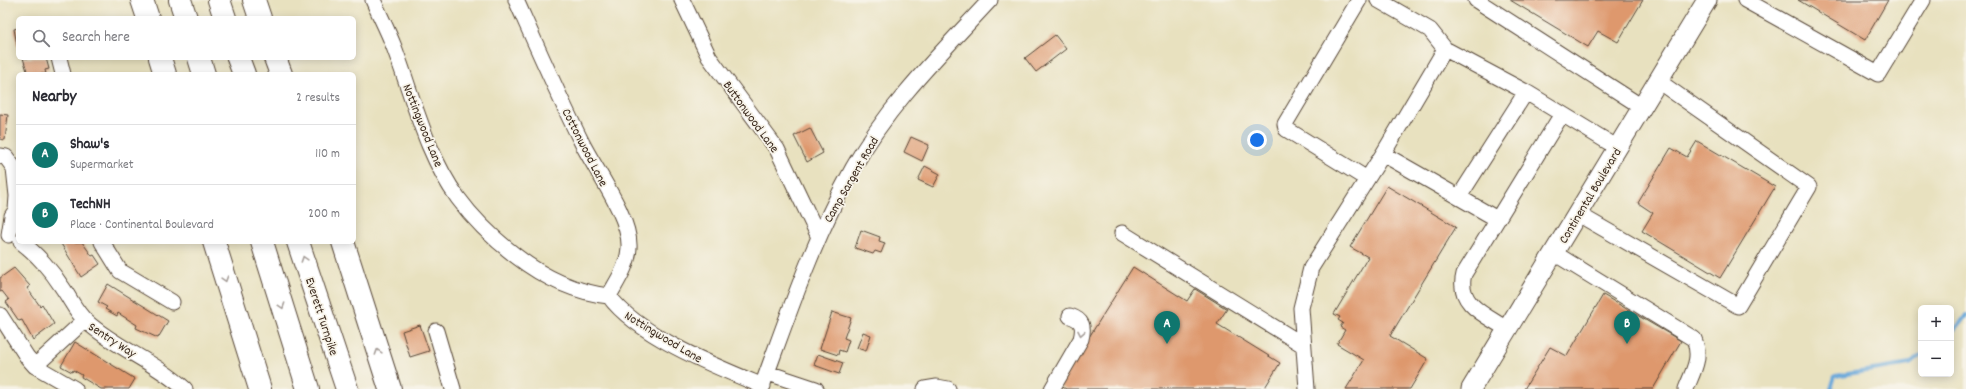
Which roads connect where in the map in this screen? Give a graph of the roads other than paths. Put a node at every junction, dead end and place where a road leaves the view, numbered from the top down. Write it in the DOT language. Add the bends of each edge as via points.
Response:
graph roads {
  1 [pos="142,0"];
  2 [pos="180,0"];
  3 [pos="219,0"];
  4 [pos="254,0"];
  5 [pos="373,0"];
  6 [pos="516,0"];
  7 [pos="682,0"];
  8 [pos="990,0"];
  9 [pos="1359,0"];
  10 [pos="1378,0"];
  11 [pos="1476,0"];
  12 [pos="1707,0"];
  13 [pos="1745,0"];
  14 [pos="1923,0"];
  15 [pos="147,16"];
  16 [pos="185,16"];
  17 [pos="224,16"];
  18 [pos="259,16"];
  19 [pos="1445,49"];
  20 [pos="60,60"];
  21 [pos="161,60"];
  22 [pos="200,60"];
  23 [pos="239,60"];
  24 [pos="275,60"];
  25 [pos="62,72"];
  26 [pos="164,72"];
  27 [pos="203,72"];
  28 [pos="243,72"];
  29 [pos="280,72"];
  30 [pos="1658,81"];
  31 [pos="1526,92"];
  32 [pos="1642,108"];
  33 [pos="1562,114"];
  34 [pos="1618,148"];
  35 [pos="1383,154"];
  36 [pos="0,156"];
  37 [pos="1367,178"];
  38 [pos="16,196"];
  39 [pos="1460,197"];
  40 [pos="16,211"];
  41 [pos="1578,214"];
  42 [pos="1497,219"];
  43 [pos="1122,233"];
  44 [pos="818,235"];
  45 [pos="12,237"];
  46 [pos="23,244"];
  47 [pos="103,244"];
  48 [pos="215,244"];
  49 [pos="263,244"];
  50 [pos="299,244"];
  51 [pos="344,244"];
  52 [pos="1554,253"];
  53 [pos="609,296"];
  54 [pos="172,302"];
  55 [pos="0,315"];
  56 [pos="1070,316"];
  57 [pos="85,320"];
  58 [pos="1507,329"];
  59 [pos="436,331"];
  60 [pos="1303,345"];
  61 [pos="35,366"];
  62 [pos="764,383"];
  63 [pos="74,389"];
  64 [pos="185,389"];
  65 [pos="260,389"];
  66 [pos="308,389"];
  67 [pos="347,389"];
  68 [pos="390,389"];
  69 [pos="453,389"];
  70 [pos="816,389"];
  71 [pos="925,389"];
  72 [pos="948,389"];
  73 [pos="1052,389"];
  74 [pos="1307,389"];
  75 [pos="1472,389"];
  76 [pos="1686,389"];
  1 -- 15 [label="highway"];
  2 -- 16 [label="highway"];
  3 -- 17 [label="highway"];
  4 -- 18 [label="highway"];
  5 -- 53 [label="street, Nottingwood Lane" via="393,45 427,139 458,198 491,235 529,266 574,289"];
  6 -- 53 [label="street, Cottonwood Lane" via="582,143 614,201 627,232 629,248 626,264"];
  7 -- 44 [label="street, Buttonwood Lane" via="709,57 777,149"];
  8 -- 44 [label="street, Camp Sargent Road" via="889,113 853,168"];
  9 -- 37 [label="street" via="1285,124 1286,129"];
  10 -- 19 [label="street" via="1430,30"];
  11 -- 32 [label="street"];
  12 -- 30 [label="main road, Continental Boulevard"];
  13 -- 14 [label="street" via="1878,74"];
  19 -- 31 [label="street"];
  19 -- 35 [label="street"];
  20 -- 25 [label="street"];
  21 -- 26 [label="highway"];
  22 -- 27 [label="highway"];
  23 -- 28 [label="highway"];
  24 -- 29 [label="highway"];
  30 -- 32 [label="main road, Continental Boulevard"];
  30 -- 41 [label="street" via="1809,187 1738,306"];
  31 -- 33 [label="street"];
  31 -- 39 [label="street"];
  32 -- 34 [label="main road, Continental Boulevard"];
  33 -- 34 [label="street"];
  33 -- 42 [label="street"];
  34 -- 41 [label="main road, Continental Boulevard"];
  35 -- 37 [label="street"];
  35 -- 39 [label="street"];
  36 -- 38 [label="street" via="6,157 14,168"];
  37 -- 60 [label="street" via="1311,268 1301,308"];
  39 -- 42 [label="street"];
  40 -- 45 [label="street" via="12,216"];
  41 -- 52 [label="main road, Continental Boulevard"];
  42 -- 58 [label="street" via="1464,274 1462,282 1466,299 1471,306"];
  43 -- 60 [label="street"];
  44 -- 62 [label="street, Camp Sargent Road" via="791,302"];
  46 -- 57 [label="street, Sentry Way" via="51,272"];
  47 -- 54 [label="street" via="120,272"];
  48 -- 65 [label="highway, one-way"];
  49 -- 66 [label="highway, one-way"];
  67 -- 50 [label="highway, Everett Turnpike, one-way"];
  68 -- 51 [label="highway, one-way"];
  52 -- 58 [label="main road, Continental Boulevard"];
  52 -- 76 [label="street" via="1694,339 1698,359"];
  53 -- 62 [label="street, Nottingwood Lane" via="619,309 675,346 719,368"];
  55 -- 61 [label="street"];
  56 -- 73 [label="street, one-way" via="1080,322 1083,331 1081,339"];
  57 -- 61 [label="street"];
  57 -- 64 [label="street, Sentry Way" via="102,335 145,359"];
  58 -- 75 [label="main road, Continental Boulevard"];
  59 -- 69 [label="street"];
  60 -- 74 [label="street"];
  61 -- 63 [label="street"];
  62 -- 70 [label="street, Nottingwood Lane"];
  71 -- 72 [label="street"];
}
